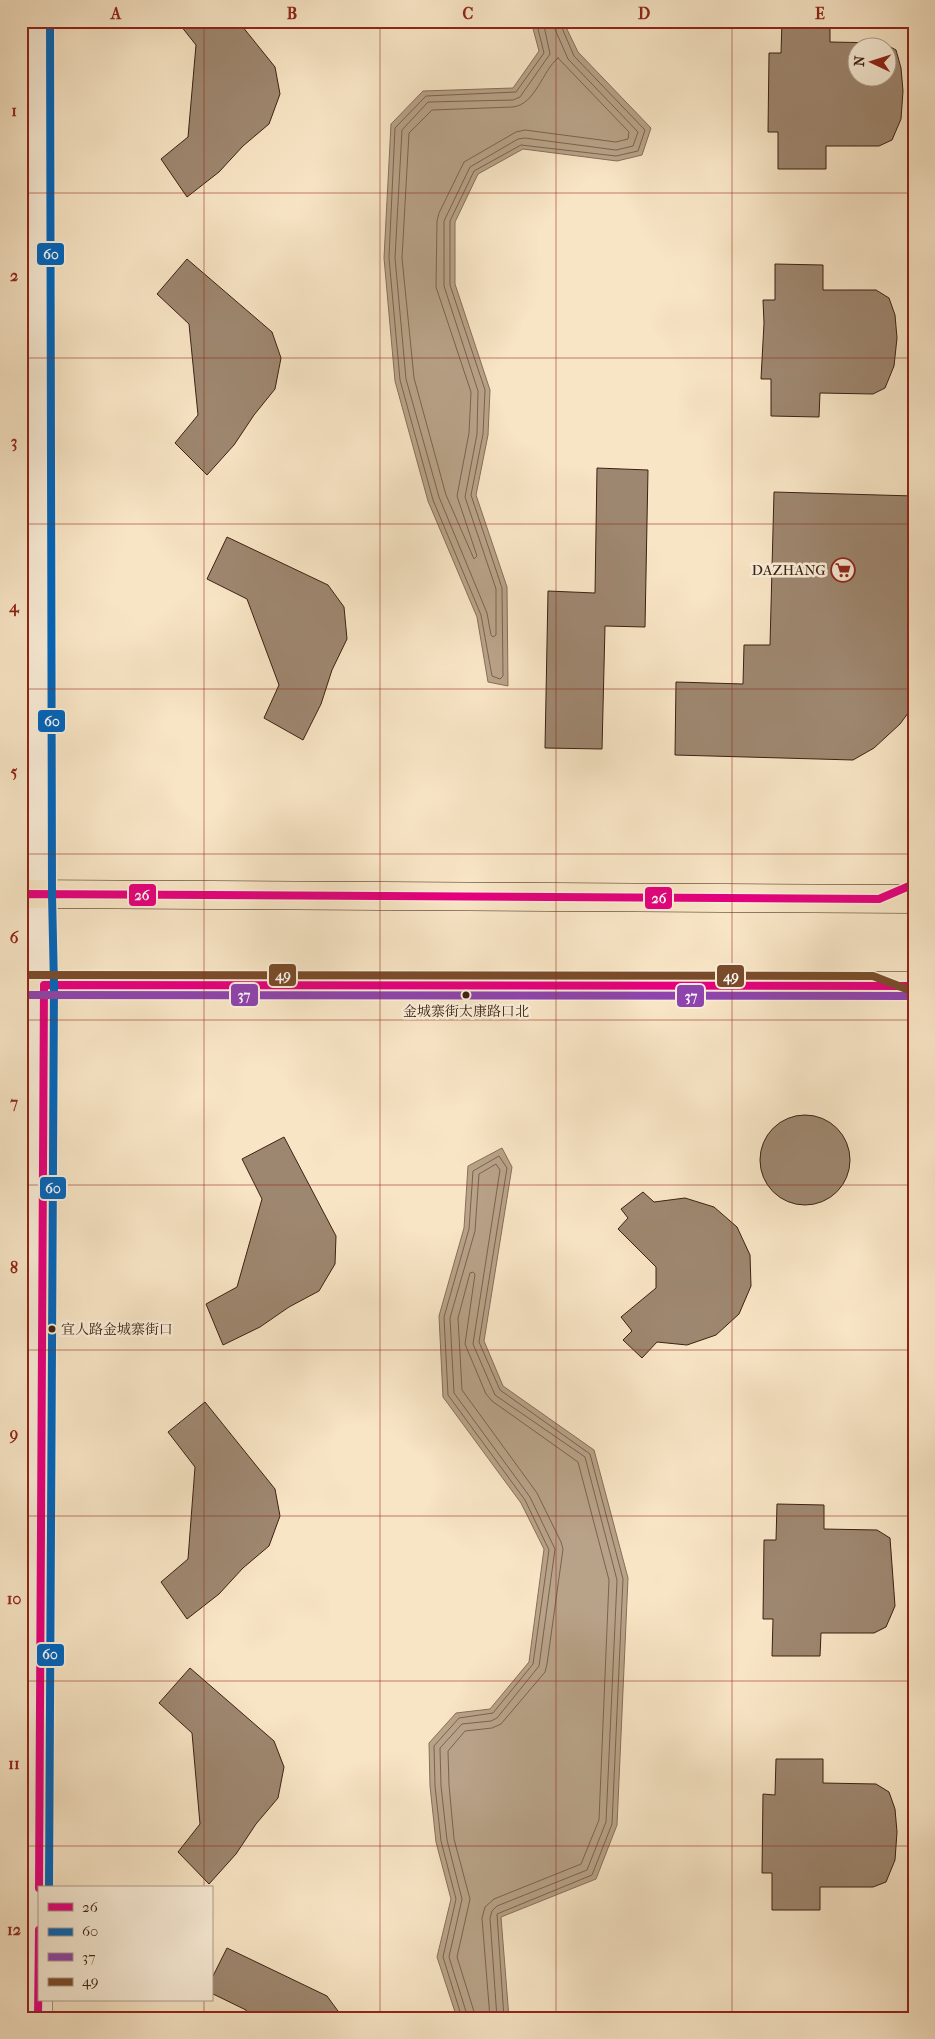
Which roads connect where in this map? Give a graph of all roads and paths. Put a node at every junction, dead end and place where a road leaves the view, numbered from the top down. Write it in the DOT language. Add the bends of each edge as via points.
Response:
graph roads {
  1 [pos="40,21"];
  2 [pos="21,139"];
  3 [pos="29,894"];
  4 [pos="912,896"];
  5 [pos="29,985"];
  6 [pos="912,989"];
  7 [pos="21,1483"];
  8 [pos="39,1886"];
  9 [pos="38,2002"];
  10 [pos="38,2018"];
  1 -- 3 [label="street"];
  2 -- 3 [label="street"];
  3 -- 4 [label="main road" via="879,899"];
  3 -- 5 [label="street"];
  5 -- 6 [label="main road" via="873,986"];
  5 -- 7 [label="street"];
  5 -- 8 [label="street"];
  9 -- 10 [label="street"];
}
